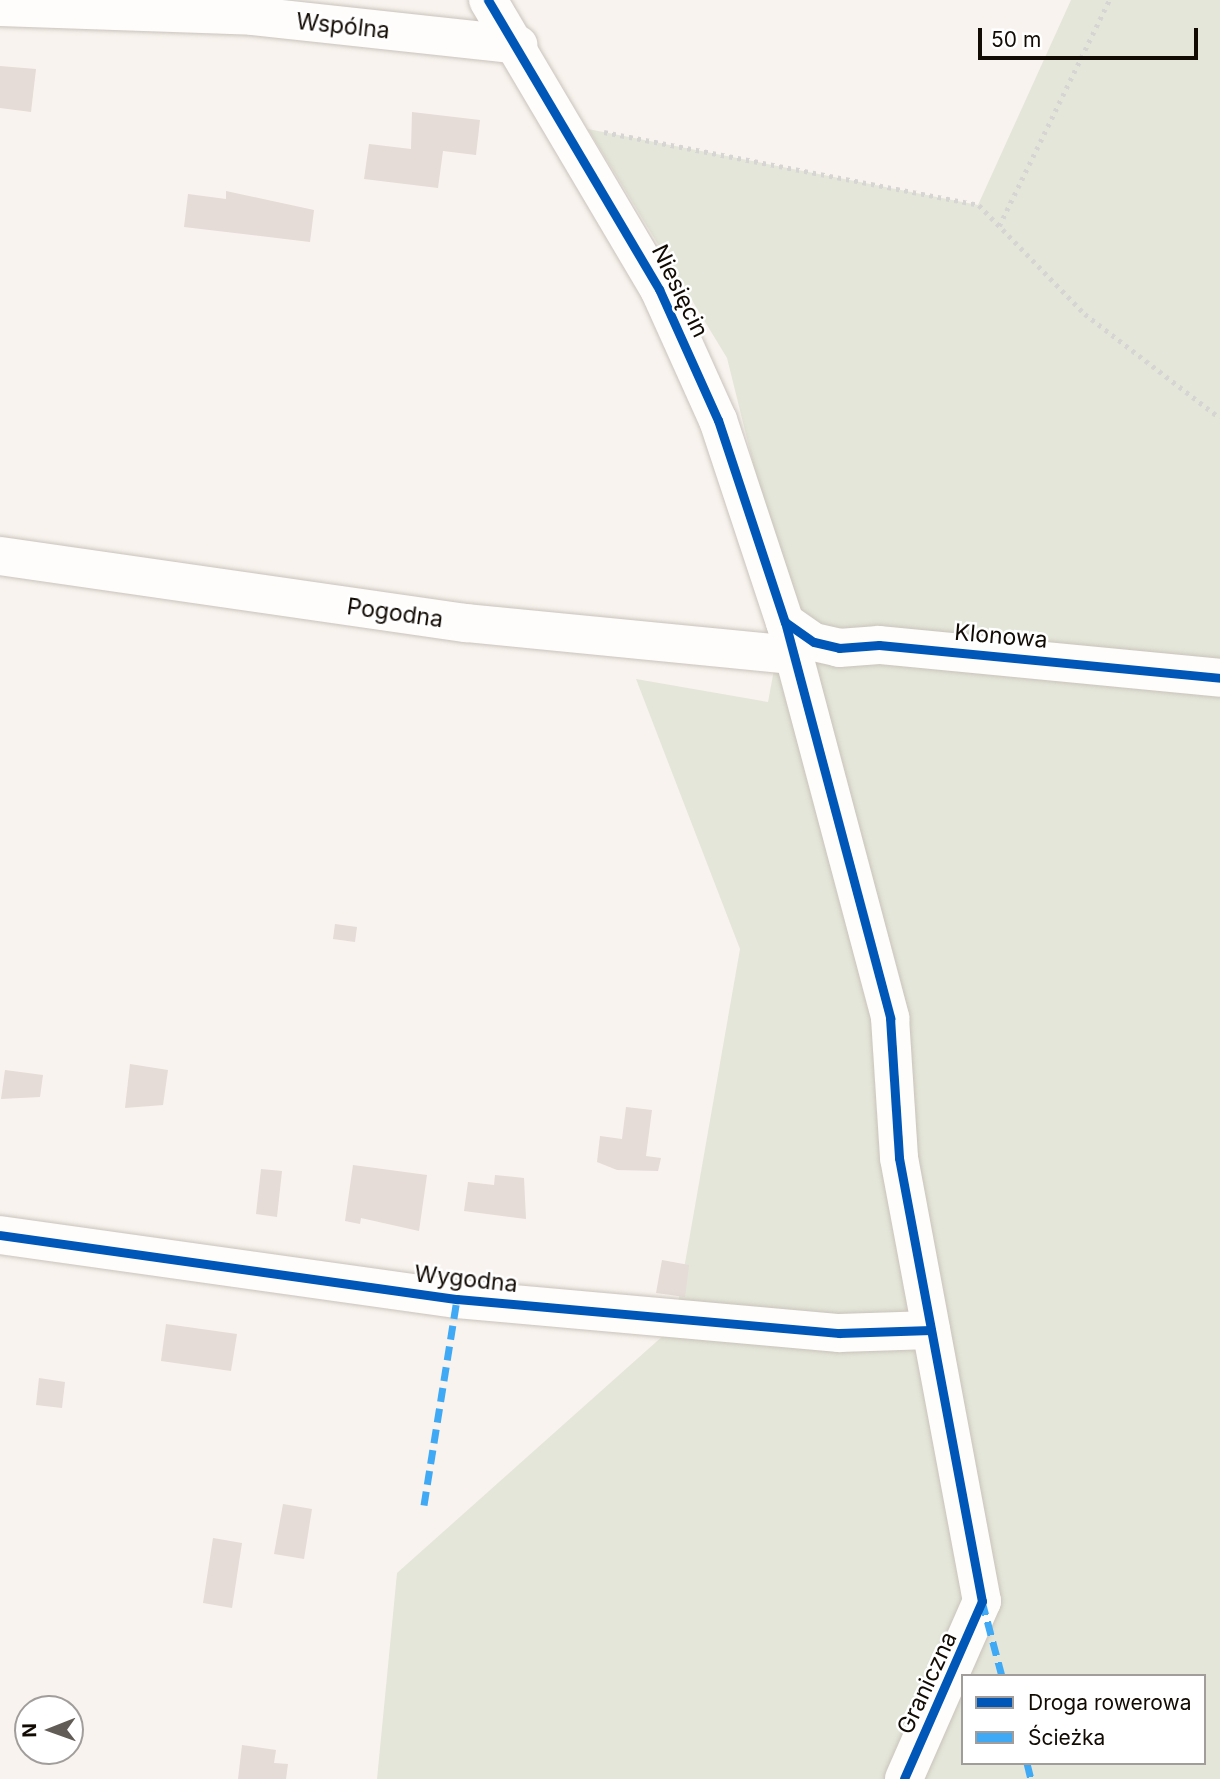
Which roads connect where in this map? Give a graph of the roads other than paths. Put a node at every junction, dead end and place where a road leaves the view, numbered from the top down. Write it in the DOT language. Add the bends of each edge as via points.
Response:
graph roads {
  1 [pos="488,0"];
  2 [pos="0,8"];
  3 [pos="518,45"];
  4 [pos="0,556"];
  5 [pos="788,639"];
  6 [pos="1220,678"];
  7 [pos="0,1235"];
  8 [pos="931,1330"];
  9 [pos="982,1601"];
  10 [pos="904,1779"];
  1 -- 3 [label="street, Niesięcin"];
  2 -- 3 [label="street, Wspólna" via="253,16"];
  3 -- 5 [label="street, Niesięcin" via="659,289 704,385"];
  4 -- 5 [label="street, Pogodna" via="466,623"];
  5 -- 6 [label="street, Klonowa" via="839,648 879,645"];
  5 -- 8 [label="street, Niesięcin" via="890,1018 899,1158"];
  7 -- 8 [label="street, Wygodna" via="457,1299 839,1334"];
  8 -- 9 [label="street, Niesięcin"];
  9 -- 10 [label="street, Graniczna"];
}
